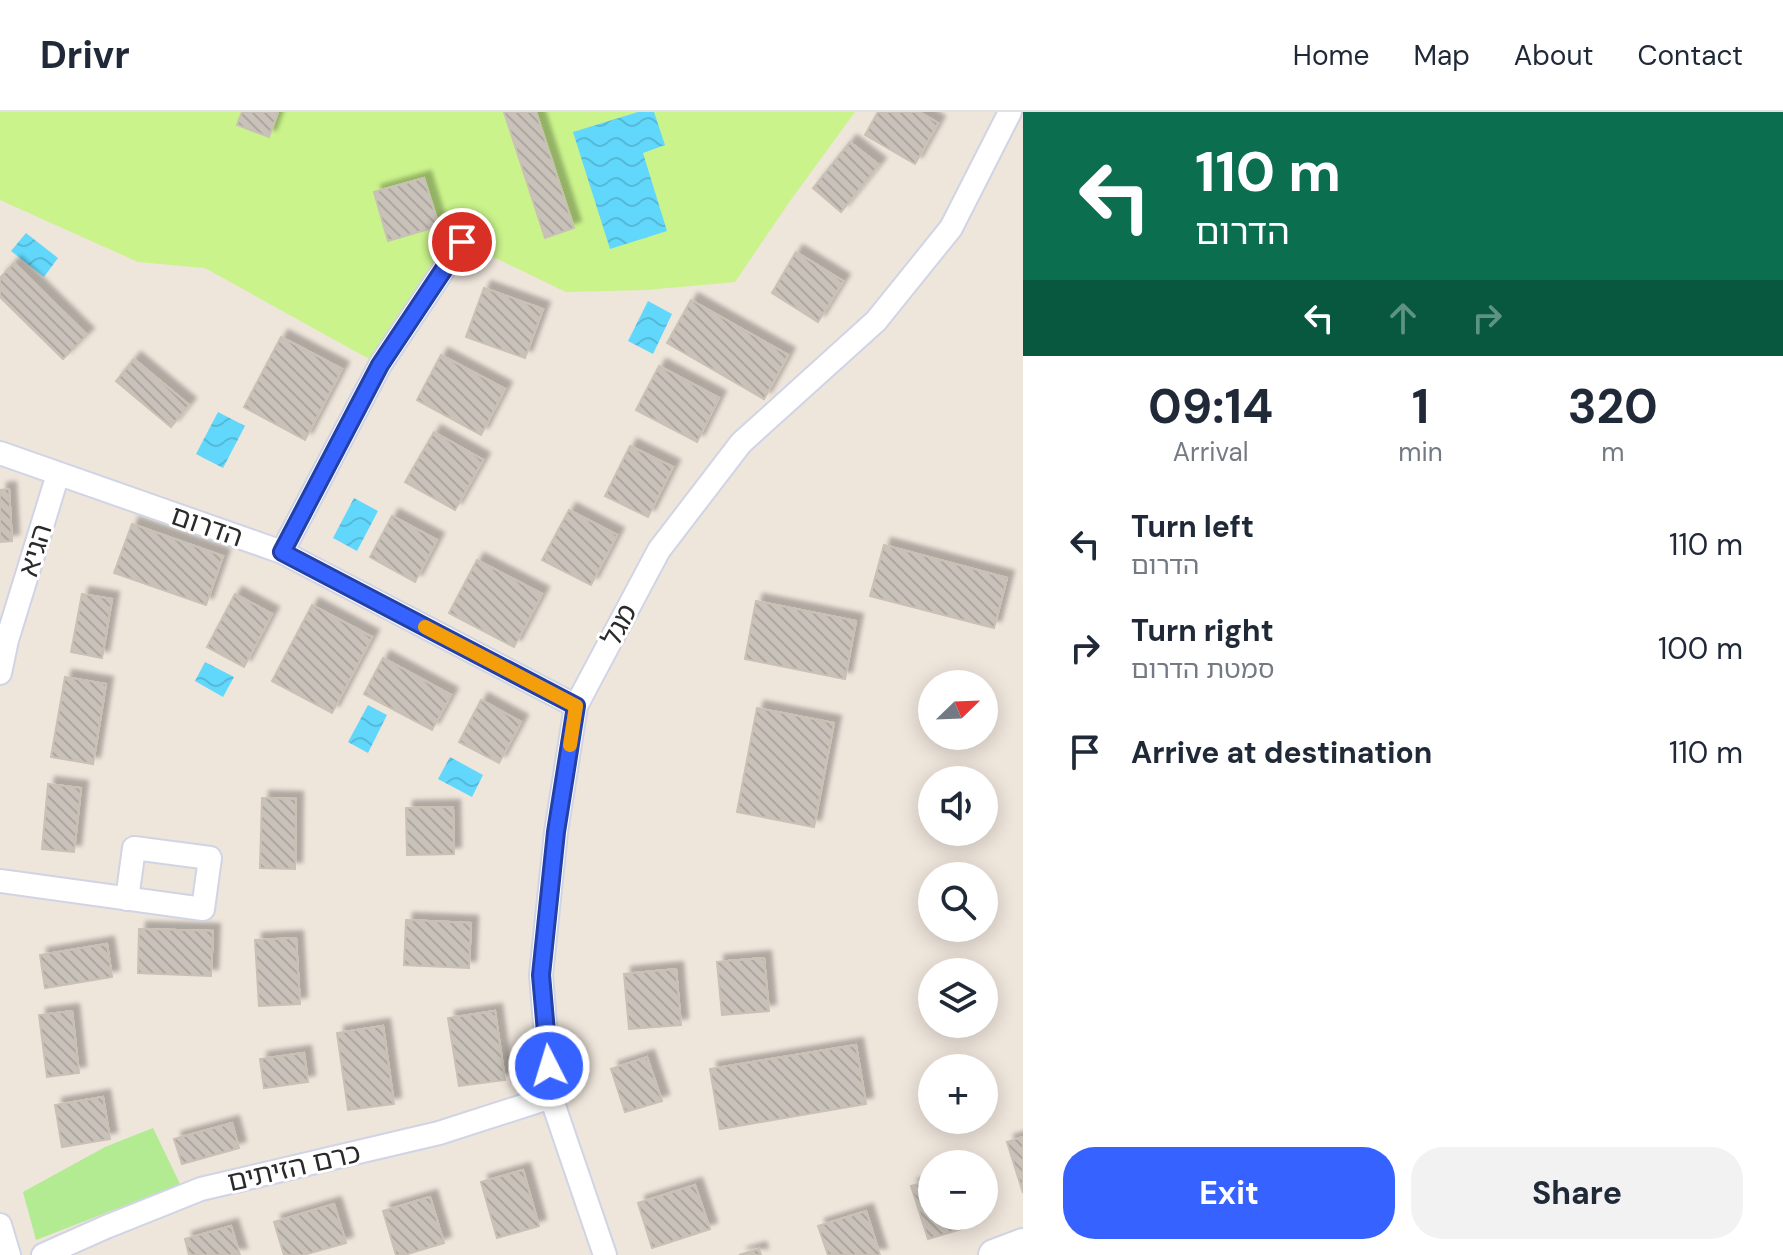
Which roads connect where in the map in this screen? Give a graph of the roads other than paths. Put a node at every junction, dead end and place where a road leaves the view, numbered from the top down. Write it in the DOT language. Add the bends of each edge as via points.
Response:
graph roads {
  1 [pos="1010,112"];
  2 [pos="462,242"];
  3 [pos="0,453"];
  4 [pos="58,474"];
  5 [pos="282,552"];
  6 [pos="0,673"];
  7 [pos="576,706"];
  8 [pos="0,881"];
  9 [pos="127,899"];
  10 [pos="551,1097"];
  11 [pos="0,1225"];
  12 [pos="1023,1244"];
  13 [pos="9,1255"];
  14 [pos="43,1255"];
  15 [pos="605,1255"];
  16 [pos="994,1255"];
  1 -- 7 [label="street, מגל" via="951,228 914,275 876,321 741,443 659,550"];
  2 -- 5 [label="street" via="380,365"];
  3 -- 4 [label="street, הדרום"];
  4 -- 5 [label="street, הדרום"];
  4 -- 6 [label="street, הגיא"];
  5 -- 7 [label="street, הדרום"];
  7 -- 10 [label="street, מגל" via="541,975"];
  8 -- 9 [label="street"];
  10 -- 14 [label="street, כרם הזיתים" via="439,1133 201,1189"];
  10 -- 15 [label="street, מגל"];
  11 -- 13 [label="street"];
  12 -- 16 [label="street"];
}
